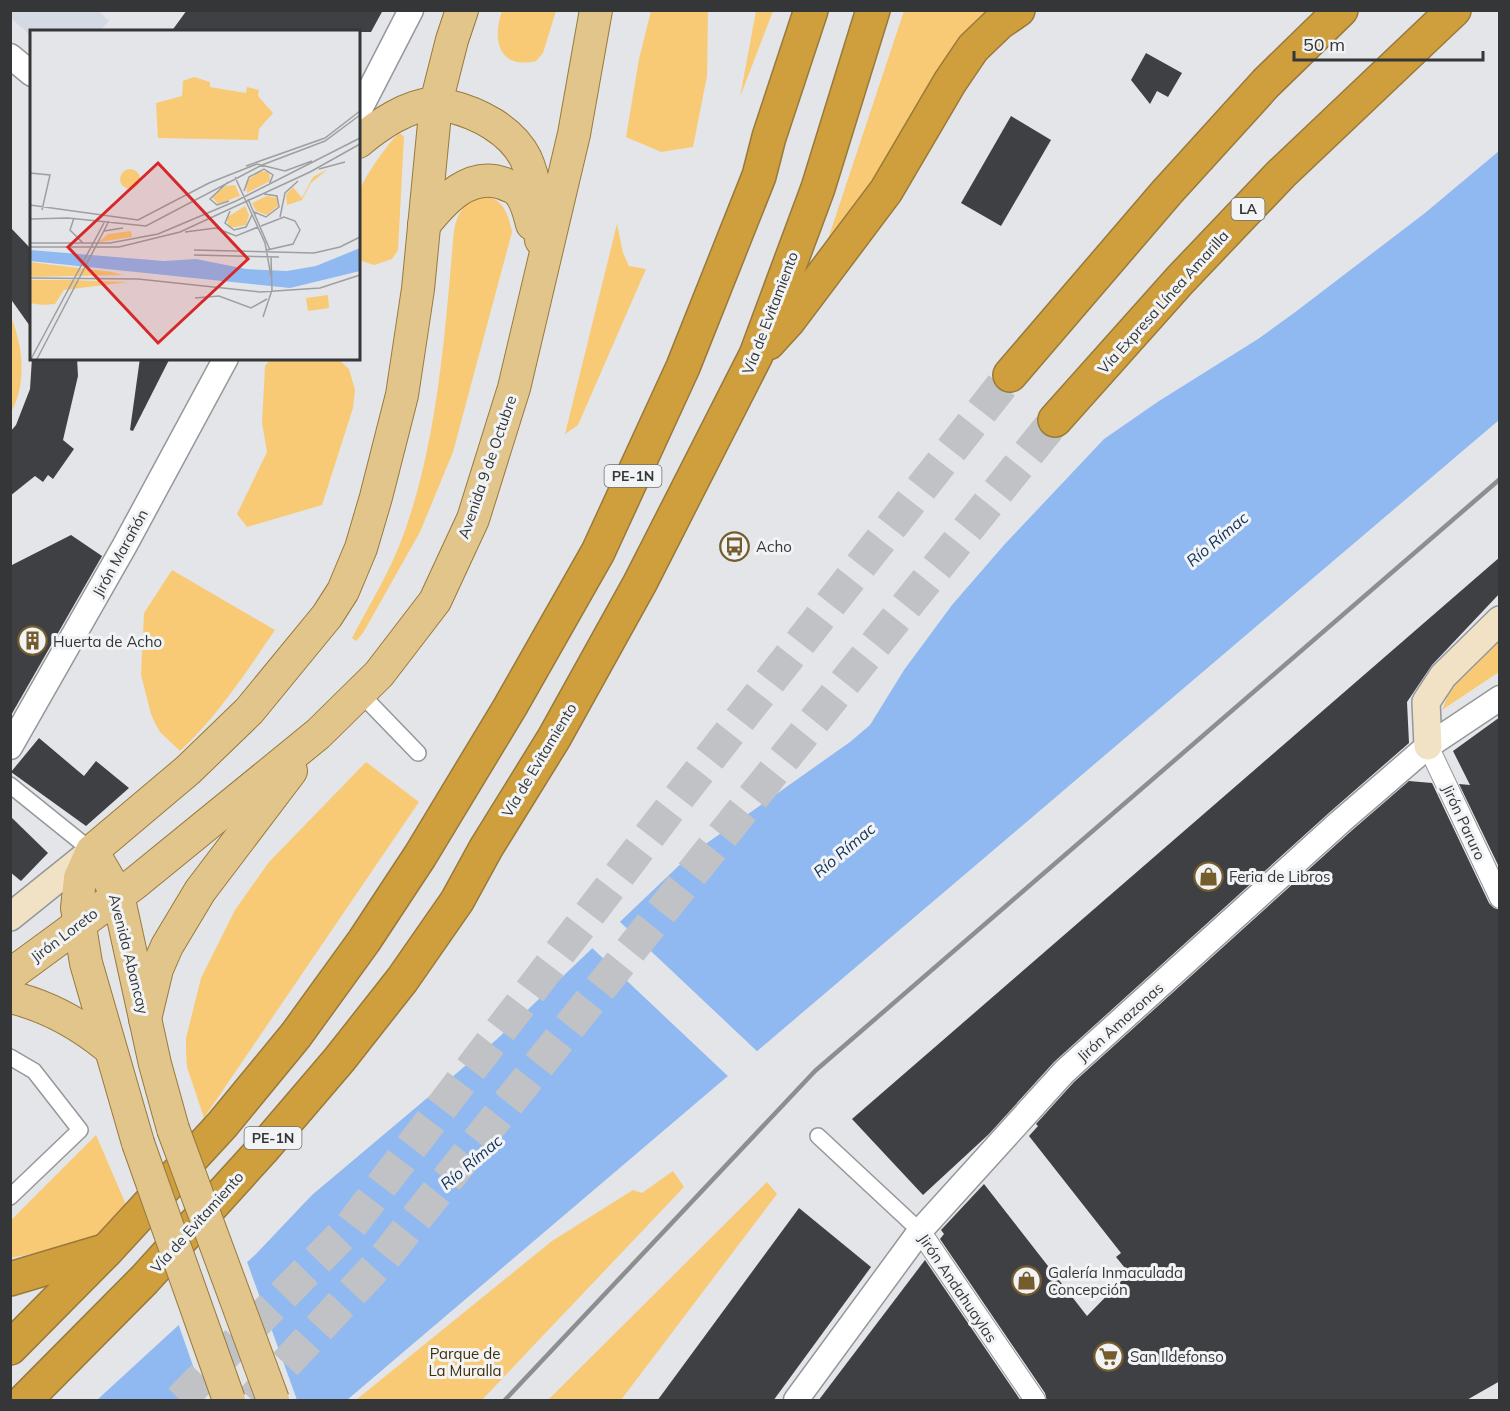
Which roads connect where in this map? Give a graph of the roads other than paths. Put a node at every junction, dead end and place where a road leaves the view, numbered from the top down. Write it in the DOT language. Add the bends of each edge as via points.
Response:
graph roads {
  1 [pos="411,10"];
  2 [pos="462,10"];
  3 [pos="596,10"];
  4 [pos="811,10"];
  5 [pos="873,10"];
  6 [pos="1018,10"];
  7 [pos="1341,10"];
  8 [pos="1454,10"];
  9 [pos="10,56"];
  10 [pos="30,72"];
  11 [pos="436,103"];
  12 [pos="360,109"];
  13 [pos="360,140"];
  14 [pos="424,225"];
  15 [pos="543,262"];
  16 [pos="756,356"];
  17 [pos="225,360"];
  18 [pos="1010,375"];
  19 [pos="1055,420"];
  20 [pos="1500,620"];
  21 [pos="360,693"];
  22 [pos="1500,698"];
  23 [pos="318,734"];
  24 [pos="1428,746"];
  25 [pos="10,747"];
  26 [pos="418,753"];
  27 [pos="10,785"];
  28 [pos="92,851"];
  29 [pos="117,895"];
  30 [pos="1500,898"];
  31 [pos="10,917"];
  32 [pos="78,924"];
  33 [pos="10,975"];
  34 [pos="10,997"];
  35 [pos="145,1019"];
  36 [pos="109,1048"];
  37 [pos="10,1057"];
  38 [pos="818,1136"];
  39 [pos="10,1197"];
  40 [pos="920,1231"];
  41 [pos="106,1251"];
  42 [pos="10,1279"];
  43 [pos="10,1348"];
  44 [pos="25,1401"];
  45 [pos="230,1401"];
  46 [pos="273,1401"];
  47 [pos="796,1401"];
  48 [pos="1035,1401"];
  1 -- 12 [label="street"];
  2 -- 11 [label="main road"];
  3 -- 15 [label="main road, Avenida 9 de Octubre" via="574,135"];
  4 -- 41 [label="highway, PE-1N" via="759,176 683,368 598,552 557,625 420,856 357,951 296,1035 222,1125"];
  5 -- 16 [label="highway, Vía de Evitamiento / PE-1N" via="818,188"];
  6 -- 16 [label="highway" via="973,48 886,192 789,320"];
  7 -- 18 [label="highway" via="1250,99"];
  8 -- 19 [label="highway, Vía Expresa Línea Amarilla / LA" via="1281,174"];
  9 -- 10 [label="street"];
  11 -- 13 [label="main road" via="389,119"];
  11 -- 14 [label="main road"];
  11 -- 15 [label="main road" via="488,121 515,142 532,178"];
  14 -- 15 [label="main road" via="462,187 499,182 517,189 526,204"];
  14 -- 28 [label="main road" via="402,395 364,538 339,598 249,711 188,770"];
  15 -- 21 [label="main road, Avenida 9 de Octubre" via="514,388 473,519 435,601"];
  16 -- 44 [label="highway, Vía de Evitamiento / PE-1N" via="640,583 554,738 457,901 416,960 339,1060 262,1150 144,1280"];
  17 -- 25 [label="street, Jirón Marañón"];
  20 -- 24 [label="main road" via="1443,676 1426,702"];
  21 -- 23 [label="main road, Avenida 9 de Octubre"];
  21 -- 26 [label="street"];
  22 -- 24 [label="street, Jirón Amazonas"];
  23 -- 29 [label="main road, Avenida 9 de Octubre"];
  23 -- 35 [label="main road" via="189,907 160,960"];
  24 -- 30 [label="street, Jirón Paruro"];
  24 -- 40 [label="street, Jirón Amazonas" via="1064,1072"];
  27 -- 28 [label="street"];
  28 -- 29 [label="main road, Avenida Abancay"];
  28 -- 31 [label="main road"];
  28 -- 32 [label="main road" via="77,892"];
  29 -- 32 [label="main road, Jirón Loreto"];
  29 -- 35 [label="main road, Avenida Abancay"];
  32 -- 33 [label="main road, Jirón Loreto"];
  32 -- 36 [label="main road"];
  34 -- 36 [label="main road" via="67,1017"];
  35 -- 46 [label="main road, Avenida Abancay, bridge" via="173,1129"];
  36 -- 45 [label="main road, bridge" via="138,1143"];
  37 -- 39 [label="street" via="34,1071 80,1130"];
  38 -- 40 [label="street, Jirón Andahuaylas"];
  40 -- 47 [label="street, Jirón Amazonas"];
  40 -- 48 [label="street, Jirón Andahuaylas"];
  41 -- 42 [label="highway"];
  41 -- 43 [label="highway, PE-1N"];
}
